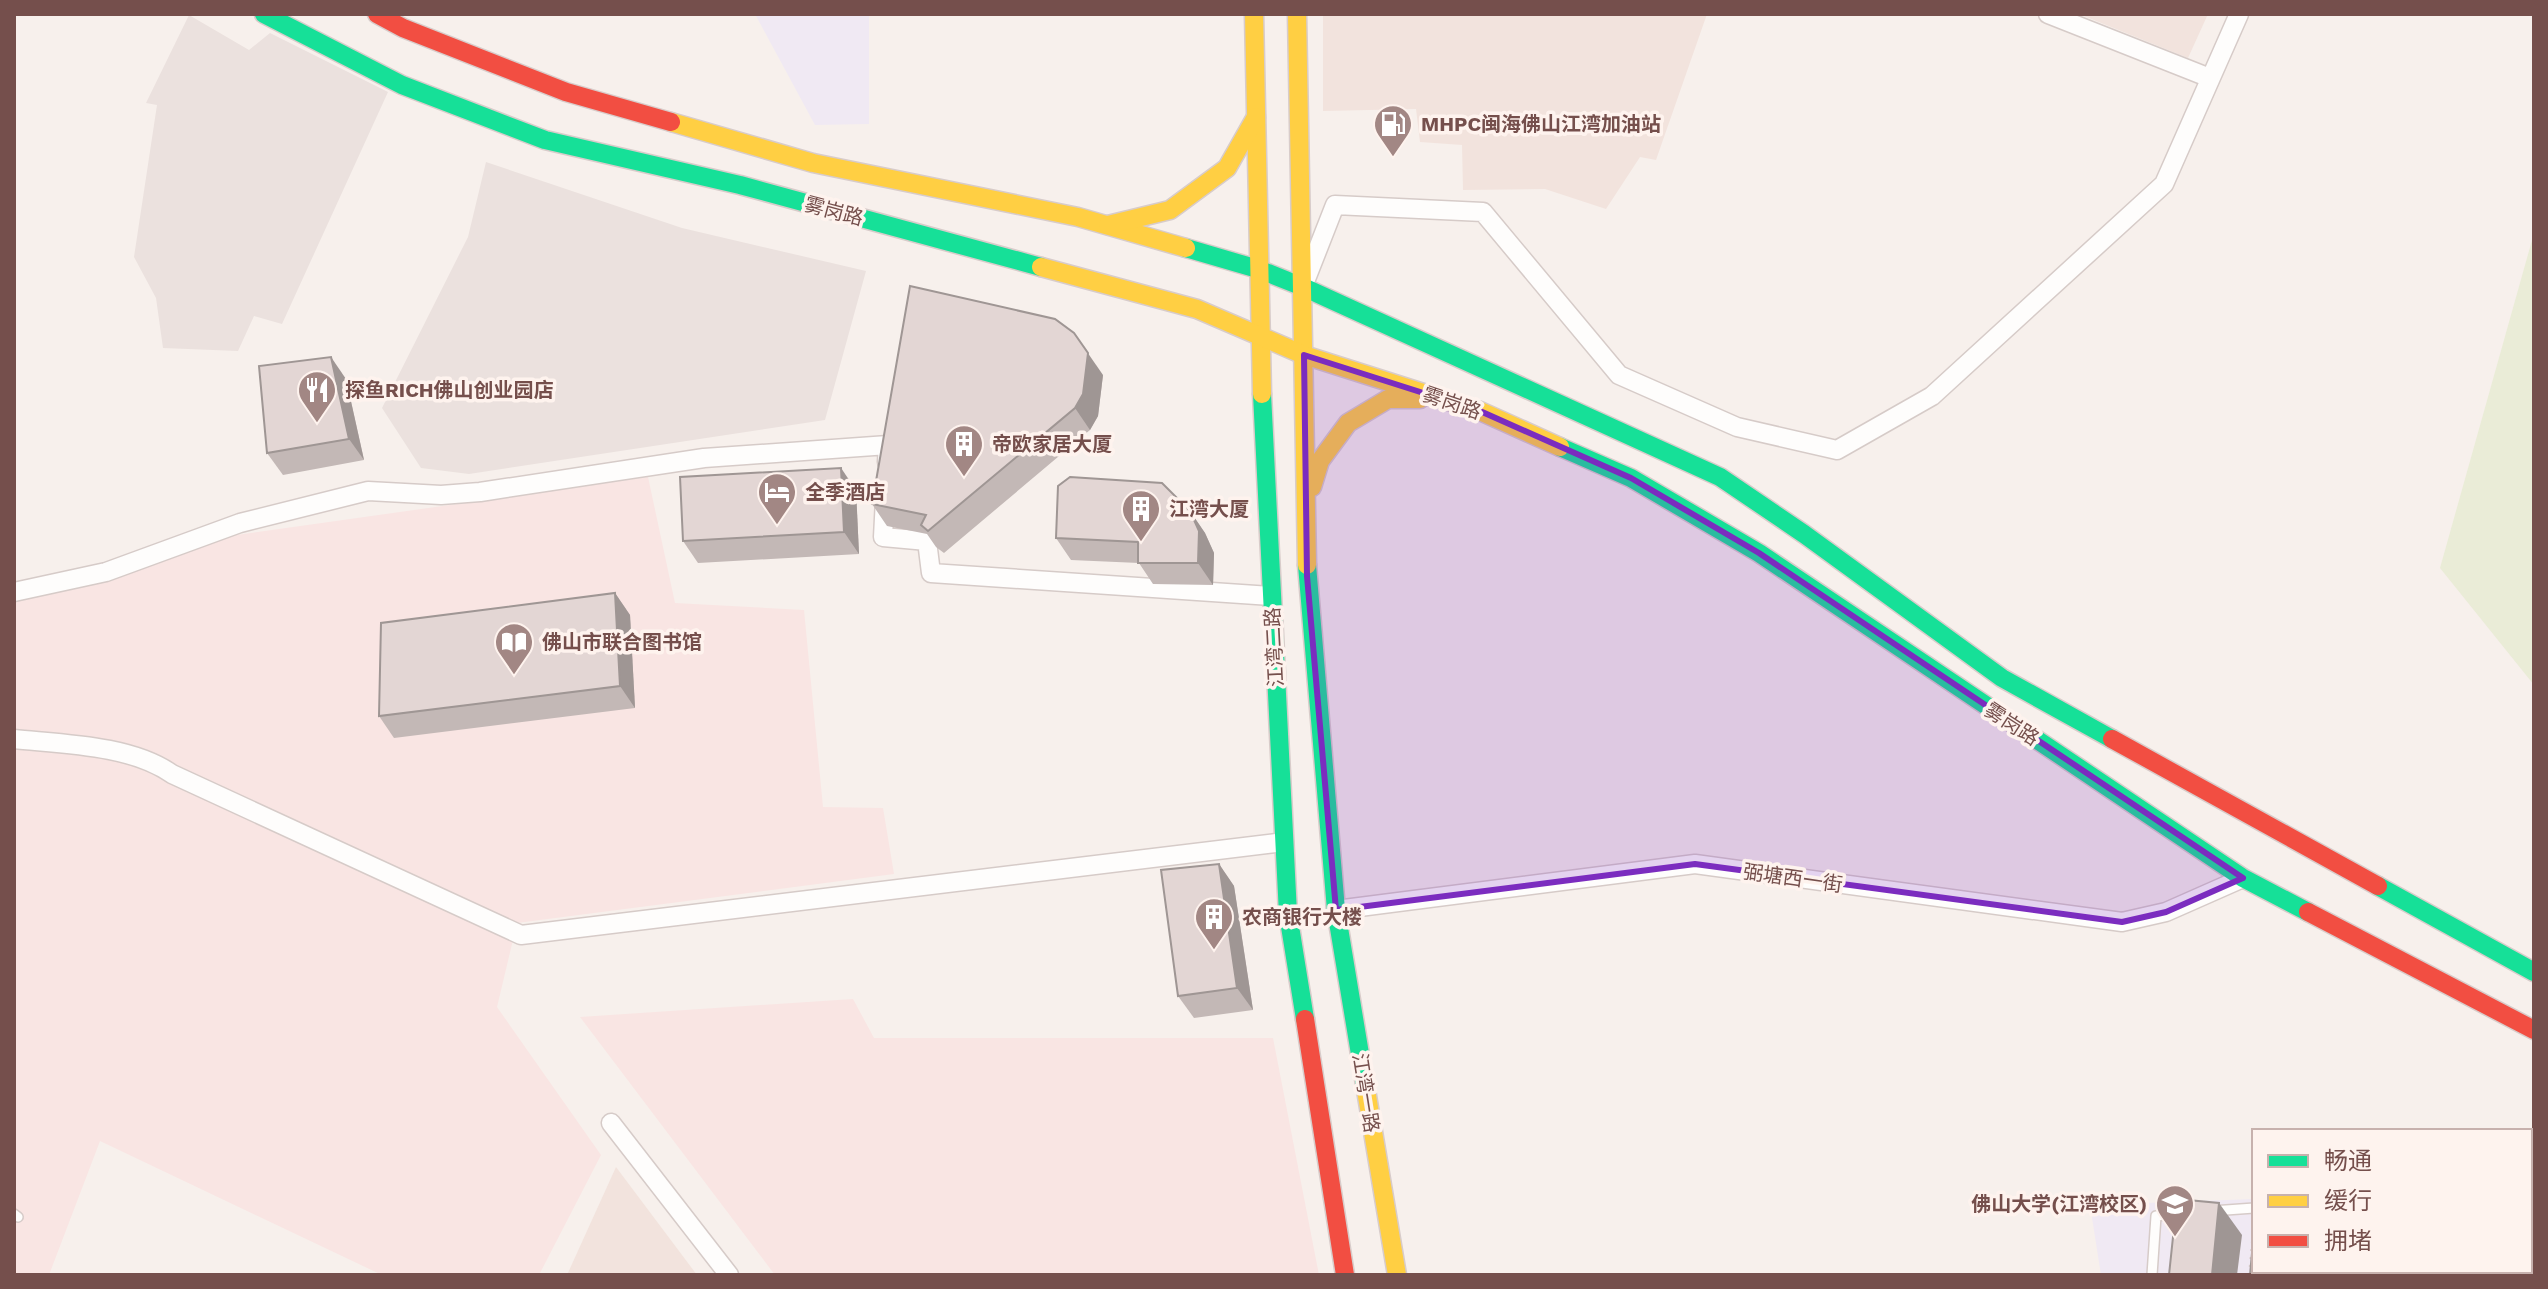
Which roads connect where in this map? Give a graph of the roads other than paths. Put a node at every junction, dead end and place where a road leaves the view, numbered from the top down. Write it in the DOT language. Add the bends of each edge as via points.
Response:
graph roads {
  1 [pos="264,14"];
  2 [pos="377,14"];
  3 [pos="1254,14"];
  4 [pos="1297,14"];
  5 [pos="2048,14"];
  6 [pos="2239,14"];
  7 [pos="2210,78"];
  8 [pos="1256,117"];
  9 [pos="1107,225"];
  10 [pos="1258,269"];
  11 [pos="1303,287"];
  12 [pos="1259,337"];
  13 [pos="1304,355"];
  14 [pos="1441,399"];
  15 [pos="1306,506"];
  16 [pos="14,592"];
  17 [pos="1271,596"];
  18 [pos="14,739"];
  19 [pos="1284,842"];
  20 [pos="2243,878"];
  21 [pos="1336,910"];
  22 [pos="2534,972"];
  23 [pos="2534,1030"];
  24 [pos="611,1123"];
  25 [pos="2252,1208"];
  26 [pos="729,1275"];
  27 [pos="1345,1275"];
  28 [pos="1397,1275"];
  29 [pos="2152,1275"];
  1 -- 12 [label="main road, 雾岗路" via="402,85 545,140 740,185 1167,300"];
  2 -- 9 [label="main road, 雾岗路" via="566,92 813,163"];
  3 -- 8 [label="main road, 江湾二路"];
  4 -- 11 [label="main road, 江湾二路"];
  5 -- 7 [label="street"];
  6 -- 7 [label="street"];
  7 -- 11 [label="street" via="2164,184 1932,396 1837,450 1737,427 1619,375 1483,212 1335,205"];
  8 -- 9 [label="main road" via="1227,168 1170,210"];
  8 -- 10 [label="main road, 江湾二路"];
  9 -- 10 [label="main road, 雾岗路"];
  10 -- 11 [label="main road, 雾岗路"];
  10 -- 12 [label="main road, 江湾二路"];
  11 -- 13 [label="main road, 江湾二路"];
  11 -- 22 [label="main road, 雾岗路" via="1720,477 2002,678"];
  12 -- 13 [label="main road, 雾岗路"];
  12 -- 17 [label="main road, 江湾二路"];
  13 -- 14 [label="main road, 雾岗路"];
  13 -- 15 [label="main road, 江湾二路"];
  14 -- 15 [label="main road" via="1388,399 1348,423 1320,461"];
  14 -- 20 [label="main road, 雾岗路" via="1631,478 1759,553"];
  15 -- 21 [label="main road, 江湾二路" via="1307,576"];
  16 -- 17 [label="street" via="106,572 240,523 368,491 480,492 704,458 888,445 883,537 927,541 931,573"];
  17 -- 19 [label="main road, 江湾二路"];
  18 -- 19 [label="street" via="103,749 160,765 521,935"];
  19 -- 27 [label="main road, 江湾二路" via="1288,914"];
  20 -- 21 [label="street, 弼塘西一街" via="2166,912 2122,922 1695,864"];
  20 -- 23 [label="main road, 雾岗路"];
  21 -- 28 [label="main road, 江湾一路"];
  24 -- 26 [label="street"];
  25 -- 29 [label="lane" via="2156,1216"];
}
